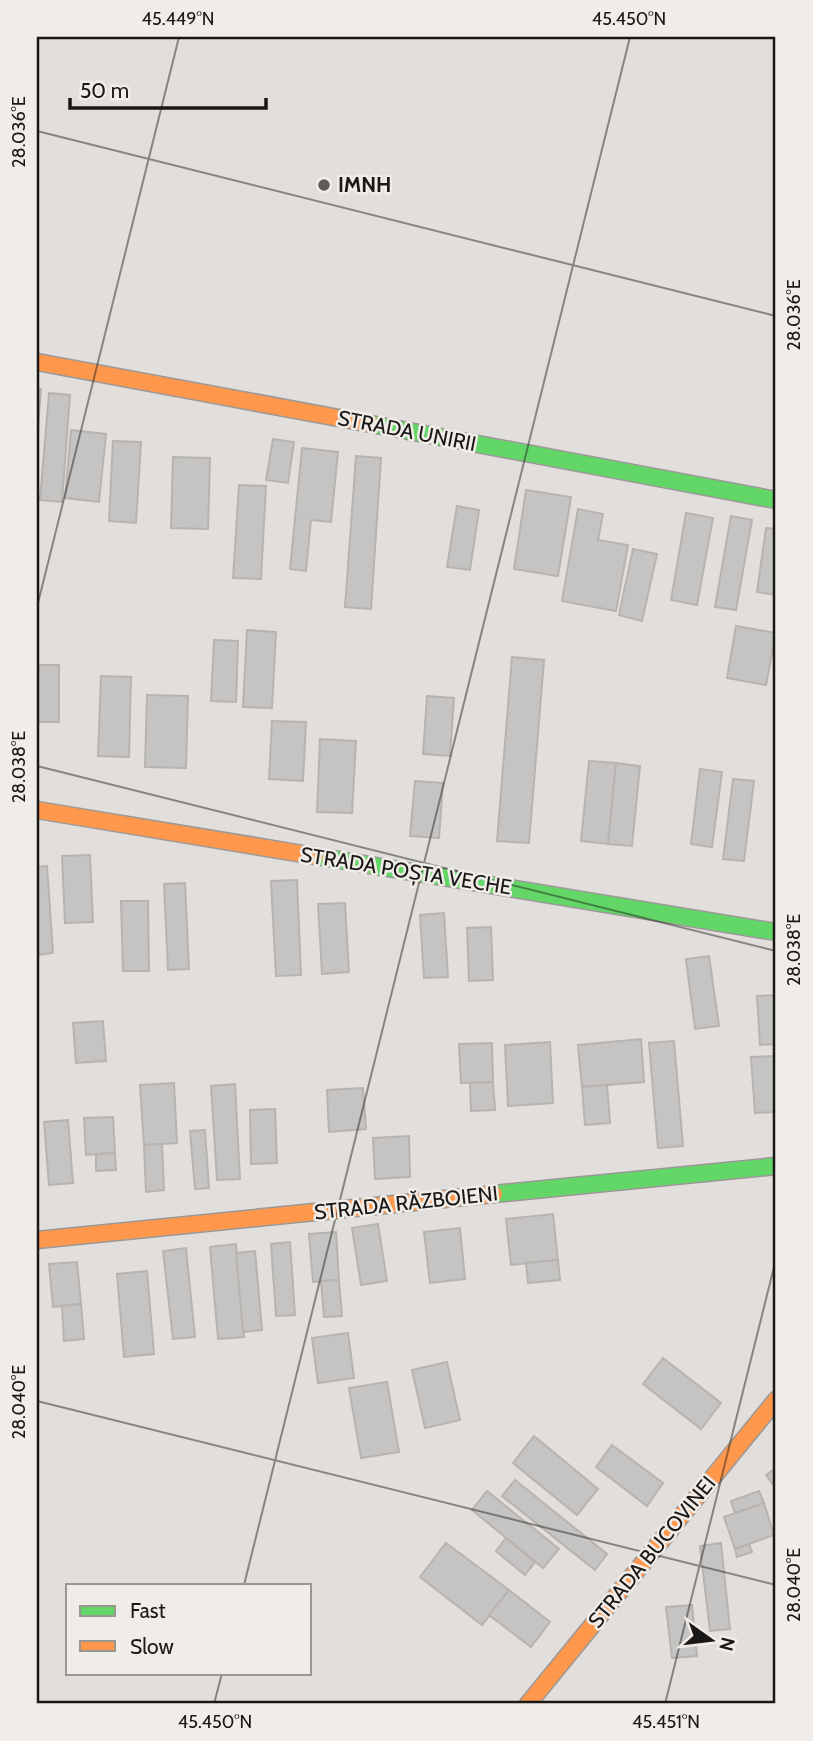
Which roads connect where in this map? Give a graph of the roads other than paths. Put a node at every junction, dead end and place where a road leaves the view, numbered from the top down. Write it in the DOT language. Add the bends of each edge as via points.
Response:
graph roads {
  1 [pos="37,362"];
  2 [pos="776,500"];
  3 [pos="37,810"];
  4 [pos="776,932"];
  5 [pos="776,1166"];
  6 [pos="37,1240"];
  7 [pos="776,1401"];
  8 [pos="528,1704"];
  1 -- 2 [label="street, STRADA UNIRII"];
  3 -- 4 [label="street, STRADA POȘTA VECHE"];
  5 -- 6 [label="street, STRADA RĂZBOIENI"];
  7 -- 8 [label="street, STRADA BUCOVINEI"];
}
